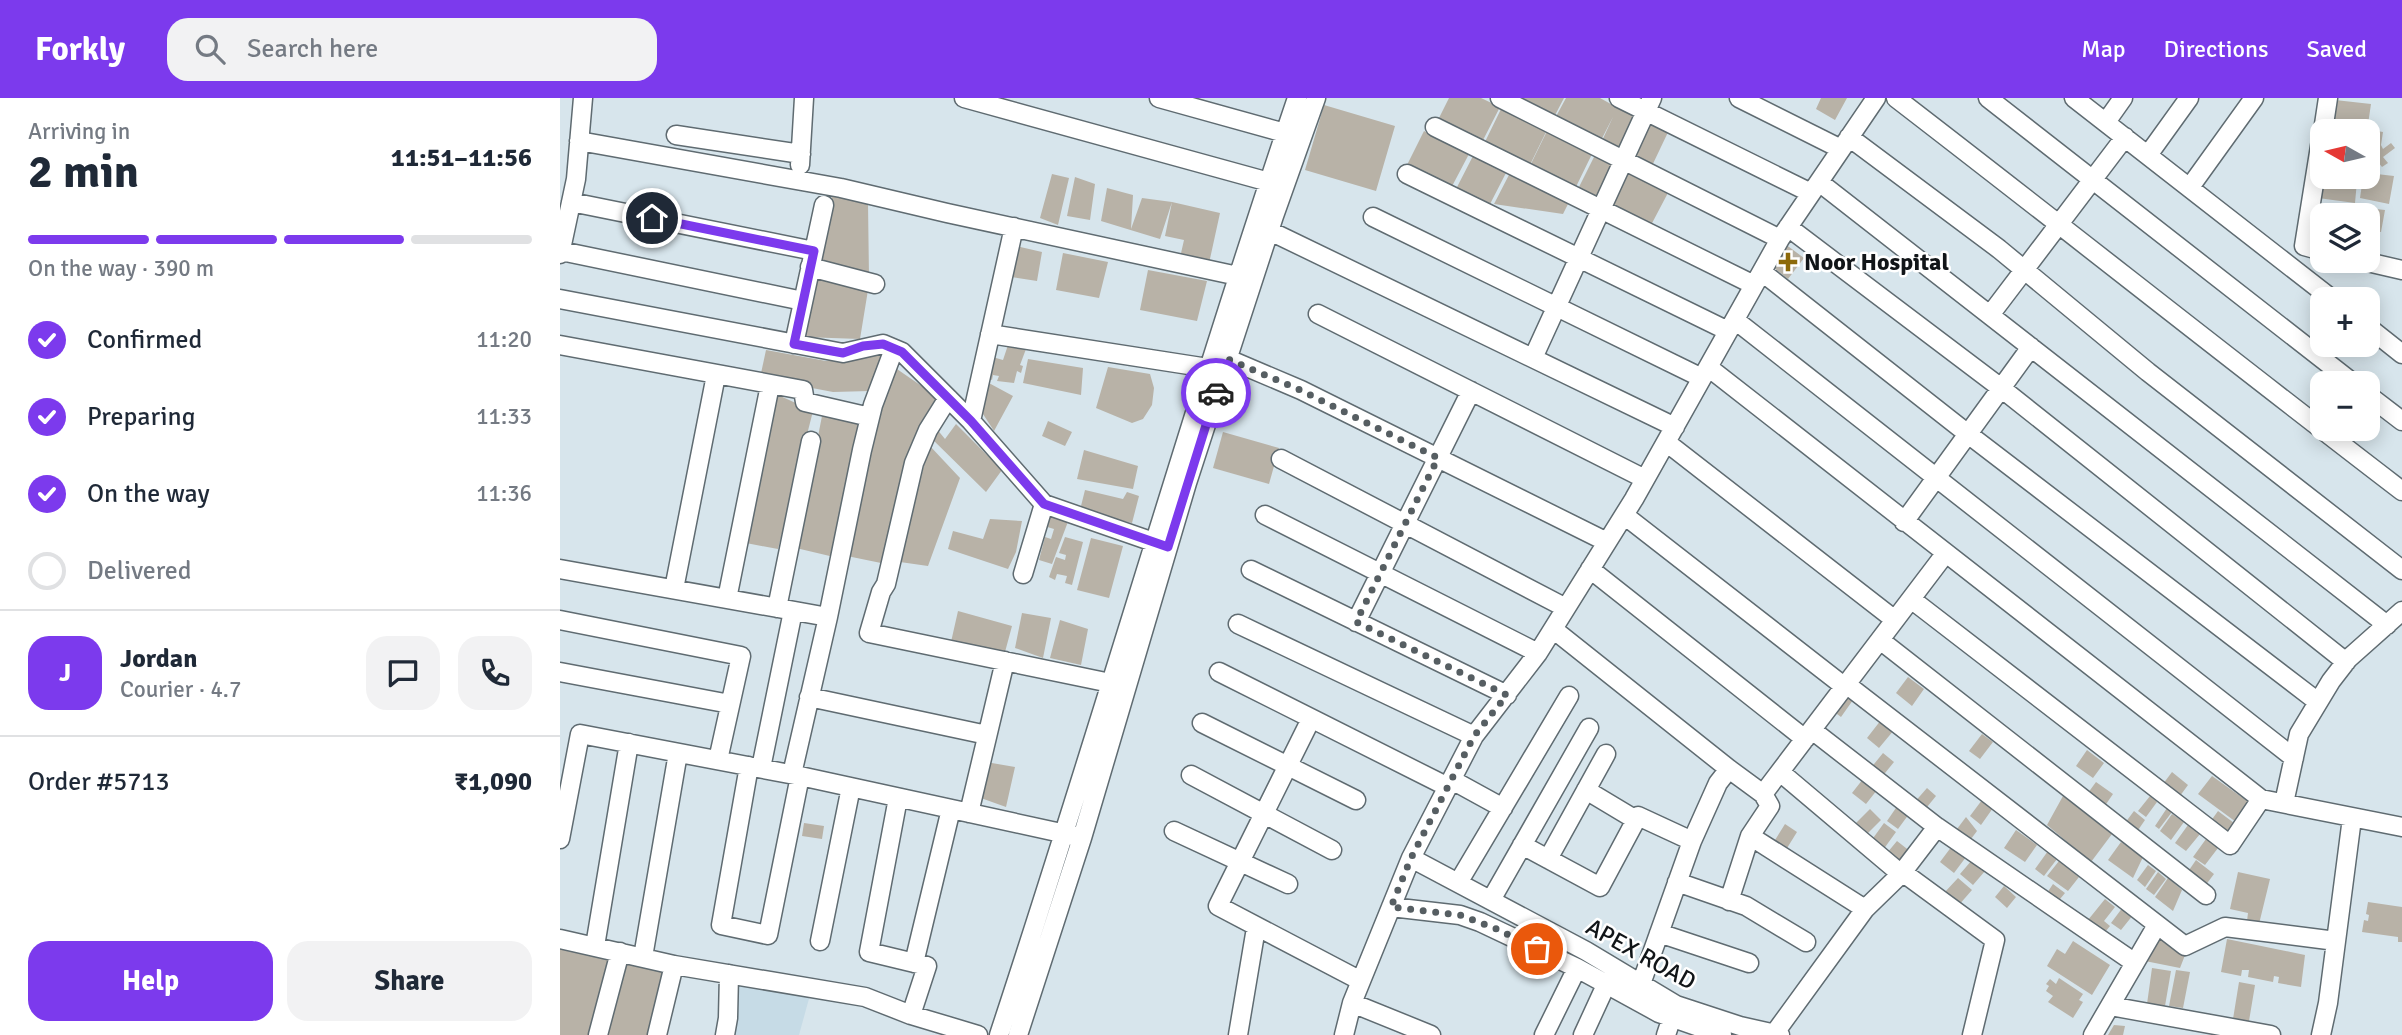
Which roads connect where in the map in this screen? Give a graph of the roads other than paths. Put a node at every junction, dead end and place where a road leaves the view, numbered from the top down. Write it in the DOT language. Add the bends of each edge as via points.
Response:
graph roads {
  1 [pos="583,98"];
  2 [pos="804,98"];
  3 [pos="964,98"];
  4 [pos="1159,98"];
  5 [pos="1297,98"];
  6 [pos="1316,98"];
  7 [pos="1500,98"];
  8 [pos="1619,98"];
  9 [pos="1739,98"];
  10 [pos="1896,98"];
  11 [pos="1988,98"];
  12 [pos="2074,98"];
  13 [pos="2123,98"];
  14 [pos="2189,98"];
  15 [pos="2254,98"];
  16 [pos="2328,98"];
  17 [pos="1872,99"];
  18 [pos="1649,105"];
  19 [pos="2324,119"];
  20 [pos="2106,122"];
  21 [pos="1435,127"];
  22 [pos="1285,133"];
  23 [pos="677,135"];
  24 [pos="2125,137"];
  25 [pos="579,141"];
  26 [pos="1845,143"];
  27 [pos="801,154"];
  28 [pos="2148,155"];
  29 [pos="1623,160"];
  30 [pos="1407,174"];
  31 [pos="799,180"];
  32 [pos="2092,181"];
  33 [pos="1269,182"];
  34 [pos="1815,187"];
  35 [pos="2190,187"];
  36 [pos="571,202"];
  37 [pos="824,205"];
  38 [pos="2310,208"];
  39 [pos="1601,209"];
  40 [pos="1373,217"];
  41 [pos="2060,224"];
  42 [pos="1014,227"];
  43 [pos="1269,230"];
  44 [pos="1784,233"];
  45 [pos="2310,248"];
  46 [pos="560,252"];
  47 [pos="1579,258"];
  48 [pos="812,259"];
  49 [pos="2380,265"];
  50 [pos="2402,270"];
  51 [pos="2025,271"];
  52 [pos="1246,278"];
  53 [pos="1758,278"];
  54 [pos="875,284"];
  55 [pos="2317,287"];
  56 [pos="560,299"];
  57 [pos="803,301"];
  58 [pos="1557,307"];
  59 [pos="1318,314"];
  60 [pos="1990,315"];
  61 [pos="1731,325"];
  62 [pos="990,334"];
  63 [pos="2380,337"];
  64 [pos="794,344"];
  65 [pos="560,345"];
  66 [pos="2031,347"];
  67 [pos="894,349"];
  68 [pos="2402,354"];
  69 [pos="1533,358"];
  70 [pos="1228,359"];
  71 [pos="1208,368"];
  72 [pos="2337,371"];
  73 [pos="1705,372"];
  74 [pos="716,375"];
  75 [pos="770,385"];
  76 [pos="2001,388"];
  77 [pos="1471,391"];
  78 [pos="948,398"];
  79 [pos="2380,404"];
  80 [pos="870,417"];
  81 [pos="971,421"];
  82 [pos="2402,421"];
  83 [pos="1670,434"];
  84 [pos="1968,434"];
  85 [pos="811,441"];
  86 [pos="1438,458"];
  87 [pos="1281,459"];
  88 [pos="1937,476"];
  89 [pos="1645,479"];
  90 [pos="2402,491"];
  91 [pos="1044,504"];
  92 [pos="1265,515"];
  93 [pos="1624,515"];
  94 [pos="1904,522"];
  95 [pos="1405,524"];
  96 [pos="1607,542"];
  97 [pos="1161,545"];
  98 [pos="1945,554"];
  99 [pos="560,569"];
  100 [pos="1590,569"];
  101 [pos="1251,570"];
  102 [pos="2402,570"];
  103 [pos="1380,573"];
  104 [pos="1023,574"];
  105 [pos="674,589"];
  106 [pos="727,599"];
  107 [pos="1911,599"];
  108 [pos="1566,608"];
  109 [pos="785,609"];
  110 [pos="2402,611"];
  111 [pos="828,617"];
  112 [pos="560,620"];
  113 [pos="1895,620"];
  114 [pos="1356,622"];
  115 [pos="1238,624"];
  116 [pos="2386,625"];
  117 [pos="1553,629"];
  118 [pos="1880,640"];
  119 [pos="1538,653"];
  120 [pos="1005,661"];
  121 [pos="2346,662"];
  122 [pos="560,672"];
  123 [pos="1219,672"];
  124 [pos="1119,685"];
  125 [pos="1845,685"];
  126 [pos="1507,695"];
  127 [pos="1569,696"];
  128 [pos="809,697"];
  129 [pos="2318,702"];
  130 [pos="730,704"];
  131 [pos="1311,719"];
  132 [pos="1202,723"];
  133 [pos="1589,728"];
  134 [pos="987,735"];
  135 [pos="1808,735"];
  136 [pos="1474,736"];
  137 [pos="629,743"];
  138 [pos="678,753"];
  139 [pos="1606,754"];
  140 [pos="2294,758"];
  141 [pos="718,760"];
  142 [pos="1288,766"];
  143 [pos="755,767"];
  144 [pos="1728,769"];
  145 [pos="1780,772"];
  146 [pos="796,775"];
  147 [pos="1191,775"];
  148 [pos="1450,784"];
  149 [pos="851,787"];
  150 [pos="1586,790"];
  151 [pos="1763,794"];
  152 [pos="898,798"];
  153 [pos="2261,799"];
  154 [pos="1356,800"];
  155 [pos="2284,803"];
  156 [pos="1503,808"];
  157 [pos="951,809"];
  158 [pos="969,813"];
  159 [pos="1264,814"];
  160 [pos="2352,818"];
  161 [pos="1636,820"];
  162 [pos="1937,827"];
  163 [pos="2402,827"];
  164 [pos="1174,831"];
  165 [pos="1073,836"];
  166 [pos="1750,836"];
  167 [pos="560,839"];
  168 [pos="1692,841"];
  169 [pos="1522,845"];
  170 [pos="1332,850"];
  171 [pos="1411,858"];
  172 [pos="1548,859"];
  173 [pos="1241,862"];
  174 [pos="1901,874"];
  175 [pos="1677,882"];
  176 [pos="1458,883"];
  177 [pos="1288,884"];
  178 [pos="2206,895"];
  179 [pos="1491,900"];
  180 [pos="1729,901"];
  181 [pos="1391,907"];
  182 [pos="1865,909"];
  183 [pos="2157,925"];
  184 [pos="1256,928"];
  185 [pos="1659,933"];
  186 [pos="560,939"];
  187 [pos="820,940"];
  188 [pos="2336,941"];
  189 [pos="1806,942"];
  190 [pos="594,946"];
  191 [pos="620,952"];
  192 [pos="643,957"];
  193 [pos="915,963"];
  194 [pos="1749,963"];
  195 [pos="2135,963"];
  196 [pos="674,965"];
  197 [pos="1577,968"];
  198 [pos="729,974"];
  199 [pos="1361,981"];
  200 [pos="1641,984"];
  201 [pos="1606,985"];
  202 [pos="1352,1003"];
  203 [pos="2110,1006"];
  204 [pos="911,1015"];
  205 [pos="1671,1019"];
  206 [pos="1777,1034"];
  207 [pos="598,1035"];
  208 [pos="657,1035"];
  209 [pos="725,1035"];
  210 [pos="978,1035"];
  211 [pos="999,1035"];
  212 [pos="1018,1035"];
  213 [pos="1238,1035"];
  214 [pos="1343,1035"];
  215 [pos="1431,1035"];
  216 [pos="1544,1035"];
  217 [pos="1583,1035"];
  218 [pos="1721,1035"];
  219 [pos="1972,1035"];
  220 [pos="2093,1035"];
  221 [pos="2271,1035"];
  222 [pos="2320,1035"];
  1 -- 25 [label="street"];
  2 -- 27 [label="street"];
  3 -- 33 [label="street"];
  4 -- 22 [label="street"];
  5 -- 22 [label="street"];
  6 -- 43 [label="street"];
  7 -- 29 [label="street"];
  8 -- 18 [label="street"];
  9 -- 26 [label="street"];
  10 -- 41 [label="street"];
  11 -- 32 [label="street"];
  12 -- 20 [label="street"];
  13 -- 20 [label="street"];
  14 -- 28 [label="street"];
  15 -- 35 [label="street"];
  16 -- 19 [label="street"];
  17 -- 26 [label="street"];
  18 -- 29 [label="street"];
  18 -- 34 [label="street"];
  20 -- 24 [label="street"];
  21 -- 39 [label="street"];
  22 -- 33 [label="street"];
  23 -- 27 [label="street"];
  24 -- 28 [label="street"];
  24 -- 32 [label="street"];
  25 -- 31 [label="street"];
  25 -- 36 [label="street"];
  26 -- 34 [label="street"];
  26 -- 51 [label="street"];
  27 -- 31 [label="street"];
  28 -- 35 [label="street"];
  29 -- 39 [label="street"];
  29 -- 44 [label="street"];
  30 -- 47 [label="street"];
  31 -- 42 [label="street"];
  32 -- 41 [label="street"];
  32 -- 72 [label="street"];
  33 -- 52 [label="street"];
  34 -- 44 [label="street"];
  34 -- 60 [label="street"];
  35 -- 55 [label="street"];
  36 -- 46 [label="street"];
  36 -- 48 [label="street"];
  37 -- 48 [label="street"];
  38 -- 45 [label="street" via="2304,246"];
  39 -- 47 [label="street"];
  39 -- 53 [label="street"];
  40 -- 58 [label="street"];
  41 -- 51 [label="street"];
  41 -- 90 [label="street"];
  42 -- 52 [label="street"];
  42 -- 62 [label="street"];
  43 -- 52 [label="street"];
  43 -- 69 [label="street"];
  44 -- 53 [label="street"];
  44 -- 76 [label="street"];
  46 -- 57 [label="street"];
  47 -- 58 [label="street"];
  47 -- 61 [label="street"];
  48 -- 54 [label="street"];
  48 -- 57 [label="street"];
  49 -- 50 [label="street"];
  51 -- 60 [label="street"];
  51 -- 102 [label="street"];
  52 -- 70 [label="street"];
  52 -- 71 [label="street"];
  53 -- 61 [label="street"];
  53 -- 84 [label="street"];
  56 -- 64 [label="street"];
  57 -- 64 [label="street"];
  58 -- 69 [label="street"];
  58 -- 73 [label="street"];
  59 -- 77 [label="street"];
  60 -- 66 [label="street"];
  61 -- 73 [label="street"];
  61 -- 88 [label="street"];
  62 -- 71 [label="street"];
  62 -- 81 [label="street"];
  63 -- 68 [label="street"];
  64 -- 67 [label="street" via="843,353 883,344"];
  65 -- 74 [label="street"];
  66 -- 76 [label="street"];
  66 -- 116 [label="street"];
  67 -- 78 [label="street"];
  67 -- 80 [label="street"];
  69 -- 83 [label="street"];
  70 -- 86 [label="street"];
  70 -- 97 [label="street"];
  71 -- 97 [label="street"];
  73 -- 83 [label="street"];
  73 -- 94 [label="street"];
  74 -- 75 [label="street"];
  74 -- 105 [label="street"];
  75 -- 80 [label="street" via="803,390 805,402"];
  75 -- 106 [label="street"];
  76 -- 84 [label="street"];
  76 -- 121 [label="street"];
  77 -- 86 [label="street"];
  77 -- 89 [label="street"];
  78 -- 81 [label="street"];
  78 -- 120 [label="street" via="914,463 886,583 869,633"];
  79 -- 82 [label="street"];
  80 -- 111 [label="street"];
  81 -- 91 [label="street"];
  83 -- 89 [label="street"];
  83 -- 113 [label="street"];
  84 -- 88 [label="street"];
  84 -- 129 [label="street"];
  85 -- 109 [label="street"];
  86 -- 95 [label="street"];
  86 -- 96 [label="street"];
  87 -- 95 [label="street"];
  88 -- 94 [label="street"];
  88 -- 140 [label="street"];
  89 -- 93 [label="street"];
  91 -- 97 [label="street"];
  91 -- 104 [label="street"];
  92 -- 103 [label="street"];
  93 -- 96 [label="street"];
  93 -- 125 [label="street"];
  94 -- 98 [label="street"];
  95 -- 103 [label="street"];
  95 -- 108 [label="street"];
  96 -- 100 [label="street"];
  97 -- 124 [label="street"];
  98 -- 107 [label="street"];
  98 -- 153 [label="street"];
  99 -- 105 [label="street"];
  100 -- 108 [label="street"];
  100 -- 135 [label="street"];
  101 -- 114 [label="street"];
  103 -- 114 [label="street"];
  103 -- 119 [label="street"];
  105 -- 106 [label="street"];
  106 -- 109 [label="street"];
  107 -- 113 [label="street"];
  107 -- 153 [label="street" via="2230,845"];
  108 -- 117 [label="street"];
  109 -- 111 [label="street"];
  109 -- 143 [label="street"];
  110 -- 116 [label="street"];
  111 -- 128 [label="street"];
  112 -- 130 [label="street" via="741,656"];
  113 -- 118 [label="street"];
  114 -- 126 [label="street"];
  115 -- 136 [label="street"];
  116 -- 121 [label="street"];
  117 -- 119 [label="street"];
  117 -- 144 [label="street"];
  118 -- 125 [label="street"];
  118 -- 178 [label="street"];
  119 -- 126 [label="street"];
  120 -- 124 [label="street"];
  120 -- 134 [label="street"];
  121 -- 129 [label="street"];
  122 -- 130 [label="street"];
  123 -- 131 [label="street"];
  124 -- 165 [label="street"];
  125 -- 135 [label="street"];
  125 -- 183 [label="street"];
  126 -- 136 [label="street"];
  127 -- 156 [label="street"];
  128 -- 134 [label="street"];
  128 -- 146 [label="street"];
  129 -- 140 [label="street" via="2299,734"];
  130 -- 141 [label="street"];
  131 -- 142 [label="street"];
  131 -- 148 [label="street"];
  132 -- 142 [label="street"];
  133 -- 169 [label="street"];
  134 -- 158 [label="street"];
  135 -- 145 [label="street"];
  135 -- 162 [label="street"];
  136 -- 148 [label="street"];
  137 -- 138 [label="street"];
  137 -- 167 [label="street" via="580,734"];
  137 -- 190 [label="street"];
  138 -- 141 [label="street"];
  138 -- 192 [label="street"];
  139 -- 150 [label="street"];
  140 -- 155 [label="street"];
  141 -- 143 [label="street"];
  142 -- 154 [label="street"];
  142 -- 159 [label="street"];
  143 -- 146 [label="street"];
  143 -- 146 [label="street" via="721,925 768,935"];
  144 -- 151 [label="street"];
  144 -- 168 [label="street"];
  145 -- 151 [label="street"];
  145 -- 174 [label="street"];
  146 -- 149 [label="street"];
  147 -- 159 [label="street"];
  148 -- 156 [label="street"];
  148 -- 171 [label="street"];
  149 -- 152 [label="street"];
  149 -- 187 [label="street"];
  150 -- 161 [label="street"];
  150 -- 172 [label="street"];
  151 -- 166 [label="street" via="1770,806"];
  152 -- 157 [label="street"];
  152 -- 193 [label="street" via="869,952"];
  153 -- 155 [label="street"];
  155 -- 160 [label="street"];
  156 -- 176 [label="street"];
  157 -- 158 [label="street"];
  157 -- 193 [label="street"];
  158 -- 165 [label="street"];
  159 -- 170 [label="street"];
  159 -- 173 [label="street"];
  160 -- 163 [label="street"];
  160 -- 188 [label="street"];
  161 -- 168 [label="street" via="1638,816"];
  161 -- 172 [label="street" via="1600,887"];
  162 -- 174 [label="street"];
  162 -- 195 [label="street"];
  164 -- 173 [label="street"];
  165 -- 211 [label="street"];
  165 -- 212 [label="street"];
  166 -- 180 [label="street"];
  166 -- 182 [label="street"];
  168 -- 175 [label="street"];
  169 -- 172 [label="street"];
  169 -- 179 [label="street"];
  171 -- 176 [label="street, APEX ROAD"];
  171 -- 181 [label="street"];
  173 -- 177 [label="street"];
  173 -- 184 [label="street" via="1218,906"];
  174 -- 182 [label="street"];
  174 -- 219 [label="street" via="1996,940"];
  175 -- 180 [label="street"];
  175 -- 185 [label="street"];
  176 -- 179 [label="street, APEX ROAD"];
  179 -- 200 [label="street, APEX ROAD"];
  180 -- 189 [label="street" via="1746,906"];
  181 -- 197 [label="street, APEX ROAD" via="1470,919"];
  181 -- 199 [label="street"];
  182 -- 206 [label="street"];
  183 -- 188 [label="street" via="2185,946 2225,927"];
  183 -- 195 [label="street"];
  184 -- 199 [label="street"];
  184 -- 213 [label="street"];
  185 -- 194 [label="street"];
  185 -- 200 [label="street"];
  186 -- 190 [label="street"];
  188 -- 222 [label="street"];
  190 -- 191 [label="street"];
  191 -- 192 [label="street"];
  191 -- 207 [label="street"];
  192 -- 196 [label="street"];
  193 -- 204 [label="street" via="927,966"];
  195 -- 203 [label="street"];
  196 -- 198 [label="street"];
  196 -- 208 [label="street"];
  197 -- 201 [label="street, APEX ROAD"];
  197 -- 216 [label="street"];
  198 -- 204 [label="street" via="865,997"];
  198 -- 209 [label="street"];
  199 -- 202 [label="street"];
  200 -- 205 [label="street, APEX ROAD"];
  201 -- 205 [label="street, APEX ROAD"];
  201 -- 217 [label="street"];
  202 -- 214 [label="street"];
  202 -- 215 [label="street"];
  203 -- 220 [label="street"];
  203 -- 221 [label="street"];
  204 -- 210 [label="street"];
  205 -- 206 [label="street, APEX ROAD"];
  205 -- 218 [label="street, APEX ROAD"];
}
